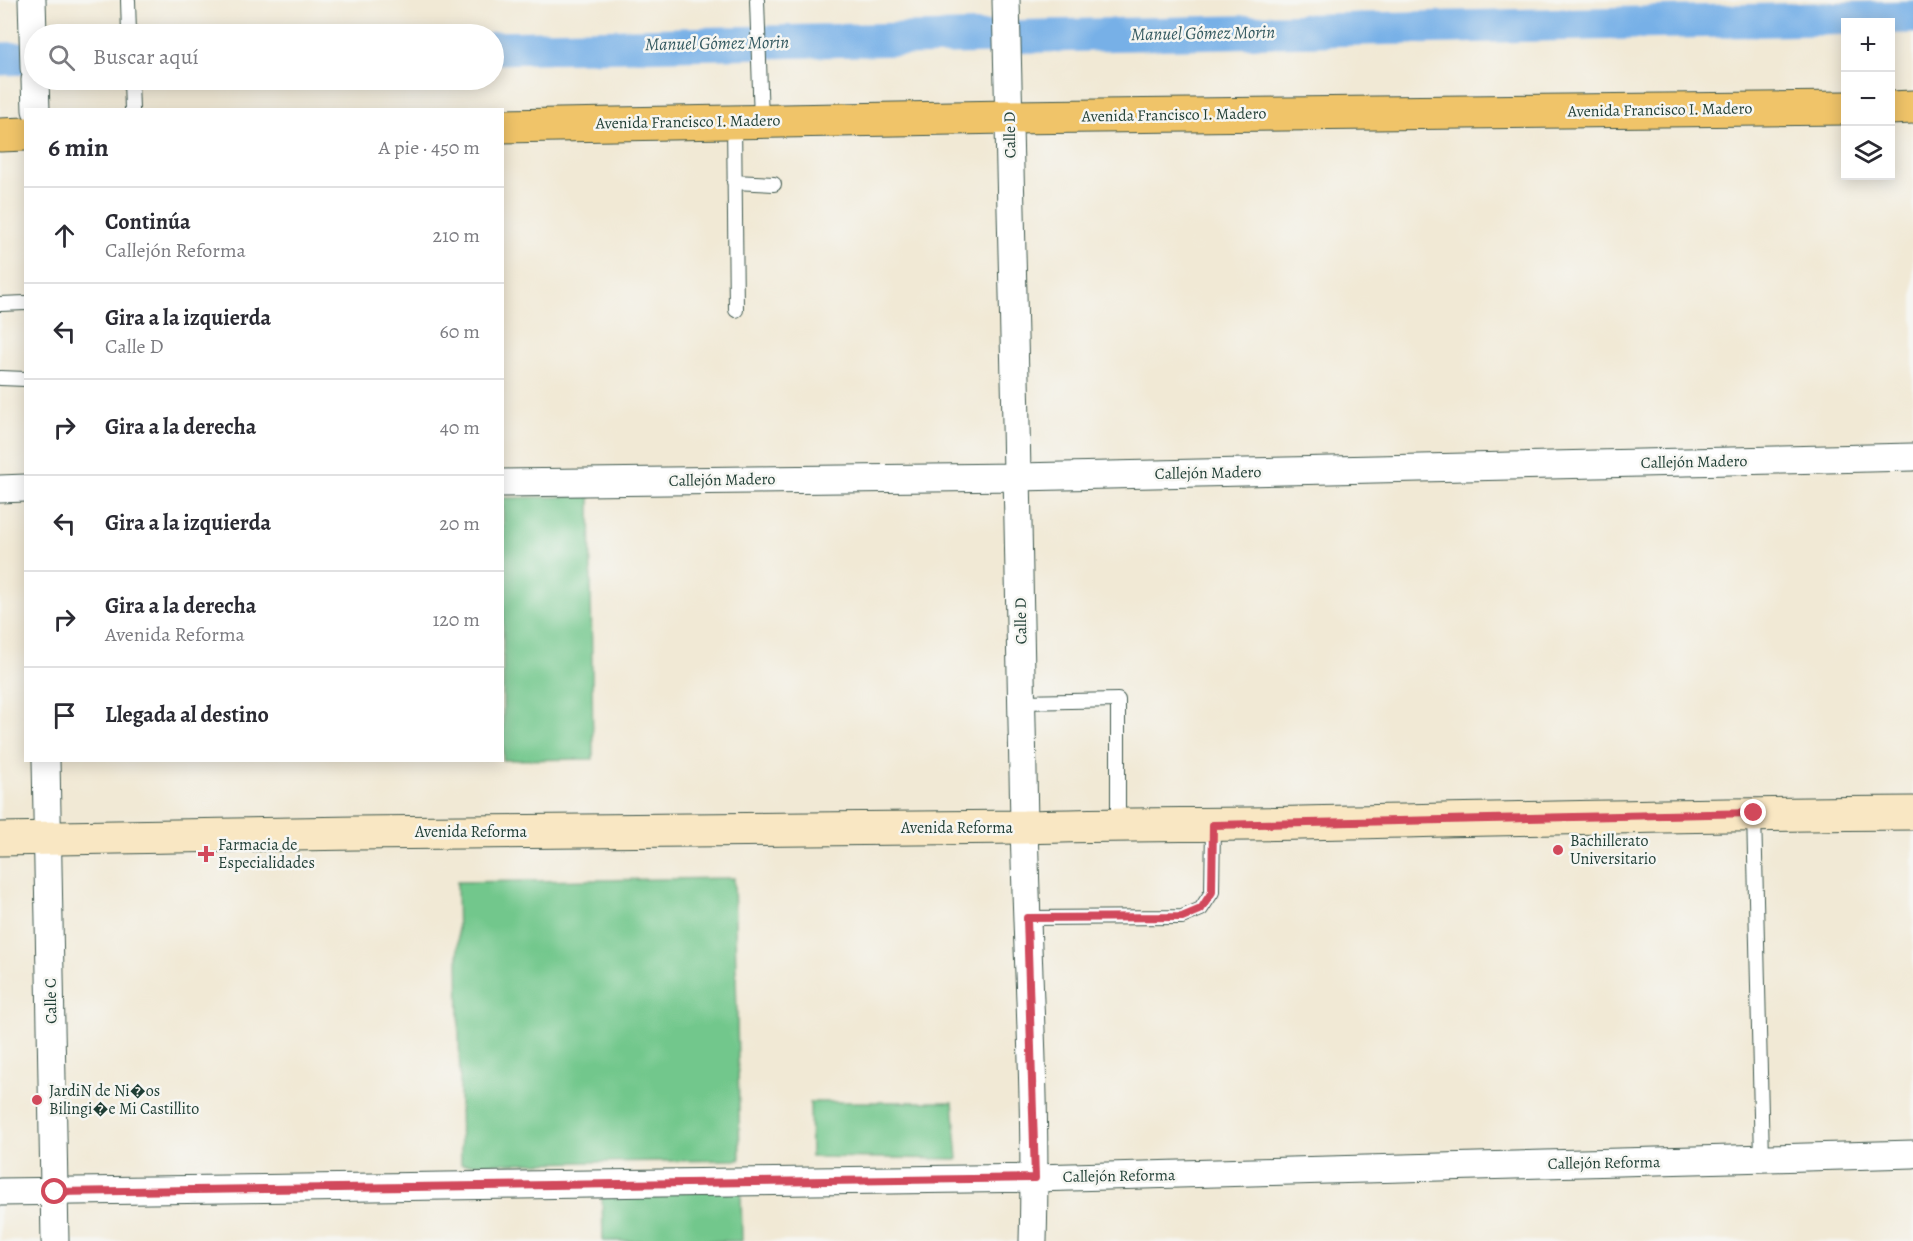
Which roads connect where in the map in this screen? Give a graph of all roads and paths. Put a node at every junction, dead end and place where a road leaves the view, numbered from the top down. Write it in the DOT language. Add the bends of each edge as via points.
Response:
graph roads {
  1 [pos="32,0"];
  2 [pos="128,0"];
  3 [pos="757,0"];
  4 [pos="1006,0"];
  5 [pos="33,24"];
  6 [pos="129,24"];
  7 [pos="35,90"];
  8 [pos="131,90"];
  9 [pos="1913,107"];
  10 [pos="36,108"];
  11 [pos="132,108"];
  12 [pos="1841,108"];
  13 [pos="1895,108"];
  14 [pos="1009,117"];
  15 [pos="748,121"];
  16 [pos="504,126"];
  17 [pos="24,134"];
  18 [pos="0,135"];
  19 [pos="734,182"];
  20 [pos="774,184"];
  21 [pos="24,303"];
  22 [pos="0,304"];
  23 [pos="736,310"];
  24 [pos="0,378"];
  25 [pos="24,379"];
  26 [pos="1913,457"];
  27 [pos="1018,477"];
  28 [pos="504,483"];
  29 [pos="24,488"];
  30 [pos="0,489"];
  31 [pos="1022,702"];
  32 [pos="46,762"];
  33 [pos="1754,813"];
  34 [pos="1913,813"];
  35 [pos="1118,824"];
  36 [pos="1213,825"];
  37 [pos="1024,827"];
  38 [pos="47,838"];
  39 [pos="0,839"];
  40 [pos="1027,918"];
  41 [pos="1913,1154"];
  42 [pos="1762,1159"];
  43 [pos="1035,1178"];
  44 [pos="0,1192"];
  45 [pos="55,1192"];
  46 [pos="55,1241"];
  47 [pos="1033,1241"];
  1 -- 5 [label="street"];
  2 -- 6 [label="lane"];
  3 -- 15 [label="lane"];
  4 -- 14 [label="street, Calle D"];
  7 -- 10 [label="street"];
  8 -- 11 [label="lane"];
  9 -- 13 [label="main road"];
  12 -- 14 [label="main road, Avenida Francisco I. Madero"];
  14 -- 15 [label="main road, Avenida Francisco I. Madero"];
  14 -- 27 [label="street, Calle D"];
  15 -- 16 [label="main road, Avenida Francisco I. Madero"];
  15 -- 19 [label="lane"];
  17 -- 18 [label="main road"];
  19 -- 20 [label="lane"];
  19 -- 23 [label="lane"];
  21 -- 22 [label="lane"];
  24 -- 25 [label="lane"];
  26 -- 27 [label="street, Callejón Madero"];
  27 -- 28 [label="street, Callejón Madero"];
  27 -- 31 [label="street, Calle D"];
  29 -- 30 [label="street"];
  31 -- 35 [label="lane" via="1118,700"];
  31 -- 37 [label="street, Calle D"];
  32 -- 38 [label="street, Calle C"];
  33 -- 34 [label="main road, Avenida Reforma"];
  33 -- 36 [label="main road, Avenida Reforma"];
  33 -- 42 [label="lane"];
  35 -- 36 [label="main road, Avenida Reforma"];
  35 -- 37 [label="main road, Avenida Reforma"];
  36 -- 40 [label="lane" via="1212,892 1201,909 1182,917"];
  37 -- 38 [label="main road, Avenida Reforma"];
  37 -- 40 [label="street, Calle D"];
  38 -- 39 [label="main road, Avenida Reforma"];
  38 -- 45 [label="street, Calle C"];
  40 -- 43 [label="street, Calle D"];
  41 -- 42 [label="street, Callejón Reforma"];
  42 -- 43 [label="street, Callejón Reforma"];
  43 -- 45 [label="street, Callejón Reforma"];
  43 -- 47 [label="street, Calle D"];
  44 -- 45 [label="street, Callejón Reforma"];
  45 -- 46 [label="street, Calle C"];
}
